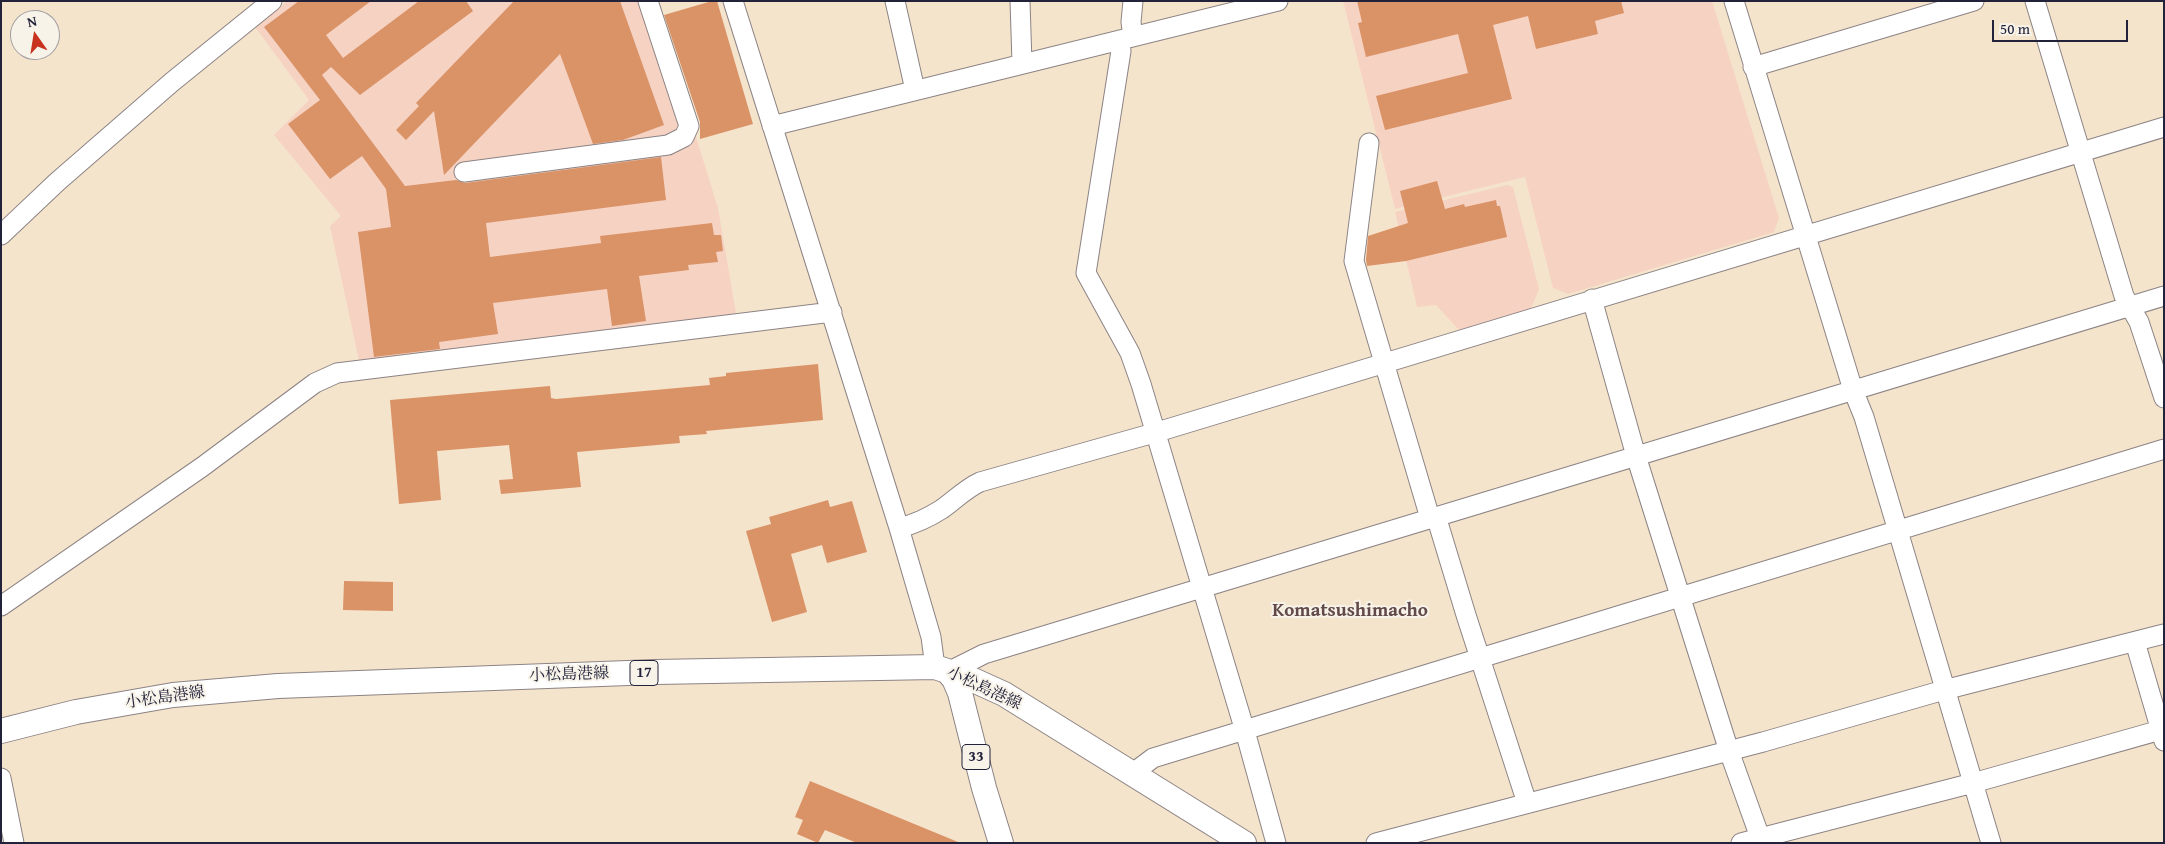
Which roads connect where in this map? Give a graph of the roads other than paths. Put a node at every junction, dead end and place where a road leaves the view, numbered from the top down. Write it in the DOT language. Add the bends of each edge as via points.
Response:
graph roads {
  1 [pos="272,1"];
  2 [pos="648,1"];
  3 [pos="733,1"];
  4 [pos="896,1"];
  5 [pos="1020,1"];
  6 [pos="1133,1"];
  7 [pos="1278,1"];
  8 [pos="1734,1"];
  9 [pos="1974,1"];
  10 [pos="2034,1"];
  11 [pos="1126,39"];
  12 [pos="1022,63"];
  13 [pos="1754,67"];
  14 [pos="915,90"];
  15 [pos="772,126"];
  16 [pos="2164,127"];
  17 [pos="1369,143"];
  18 [pos="2081,152"];
  19 [pos="464,172"];
  20 [pos="1,234"];
  21 [pos="1805,235"];
  22 [pos="2164,296"];
  23 [pos="1592,299"];
  24 [pos="2131,305"];
  25 [pos="832,312"];
  26 [pos="1383,363"];
  27 [pos="1853,390"];
  28 [pos="2164,398"];
  29 [pos="1154,433"];
  30 [pos="2164,449"];
  31 [pos="1636,456"];
  32 [pos="1433,517"];
  33 [pos="899,528"];
  34 [pos="1898,530"];
  35 [pos="1201,588"];
  36 [pos="1681,597"];
  37 [pos="1,606"];
  38 [pos="2164,634"];
  39 [pos="2135,642"];
  40 [pos="1480,660"];
  41 [pos="942,669"];
  42 [pos="1944,690"];
  43 [pos="1,731"];
  44 [pos="1245,731"];
  45 [pos="2162,733"];
  46 [pos="1729,752"];
  47 [pos="1133,773"];
  48 [pos="1,778"];
  49 [pos="1973,783"];
  50 [pos="1527,803"];
  51 [pos="1761,840"];
  52 [pos="14,843"];
  53 [pos="1001,843"];
  54 [pos="1244,843"];
  55 [pos="1276,843"];
  56 [pos="1376,843"];
  57 [pos="1742,843"];
  58 [pos="1991,843"];
  1 -- 20 [label="street" via="172,82"];
  2 -- 19 [label="street" via="689,126 684,137 668,145"];
  3 -- 15 [label="street"];
  4 -- 14 [label="street"];
  5 -- 12 [label="street"];
  6 -- 11 [label="street"];
  7 -- 11 [label="street"];
  8 -- 13 [label="street"];
  9 -- 13 [label="street"];
  10 -- 18 [label="street"];
  11 -- 12 [label="street"];
  11 -- 29 [label="street" via="1121,51 1086,273 1130,353"];
  12 -- 14 [label="street"];
  13 -- 21 [label="street"];
  14 -- 15 [label="street"];
  15 -- 25 [label="street"];
  16 -- 18 [label="street"];
  17 -- 26 [label="street" via="1353,254"];
  18 -- 21 [label="street"];
  18 -- 24 [label="street" via="2124,296"];
  21 -- 23 [label="street"];
  21 -- 27 [label="street"];
  22 -- 24 [label="street"];
  23 -- 26 [label="street"];
  23 -- 31 [label="street"];
  24 -- 27 [label="street"];
  24 -- 28 [label="street"];
  25 -- 33 [label="street"];
  25 -- 37 [label="street" via="337,373 315,383 202,467"];
  26 -- 29 [label="street"];
  26 -- 32 [label="street"];
  27 -- 31 [label="street"];
  27 -- 34 [label="street"];
  29 -- 33 [label="street" via="980,482 920,522"];
  29 -- 35 [label="street"];
  30 -- 34 [label="street"];
  31 -- 32 [label="street"];
  31 -- 36 [label="street"];
  32 -- 35 [label="street"];
  32 -- 40 [label="street"];
  33 -- 41 [label="street"];
  34 -- 36 [label="street"];
  34 -- 42 [label="street"];
  35 -- 41 [label="street"];
  35 -- 44 [label="street"];
  36 -- 40 [label="street"];
  36 -- 46 [label="street"];
  38 -- 39 [label="street"];
  39 -- 42 [label="street"];
  39 -- 45 [label="street"];
  40 -- 44 [label="street"];
  40 -- 50 [label="street"];
  41 -- 43 [label="main road, 小松島港線 / 17" via="655,672 278,686 173,695 76,712"];
  41 -- 47 [label="main road, 小松島港線 / 17" via="1004,694"];
  41 -- 53 [label="main road, 33" via="954,679 960,693"];
  42 -- 46 [label="street"];
  42 -- 49 [label="street"];
  44 -- 47 [label="street" via="1153,758"];
  44 -- 55 [label="street"];
  45 -- 49 [label="street"];
  46 -- 50 [label="street"];
  46 -- 51 [label="street"];
  47 -- 54 [label="main road, 小松島港線 / 17"];
  48 -- 52 [label="street"];
  49 -- 51 [label="street"];
  49 -- 58 [label="street"];
  50 -- 56 [label="street"];
  51 -- 57 [label="street"];
}
